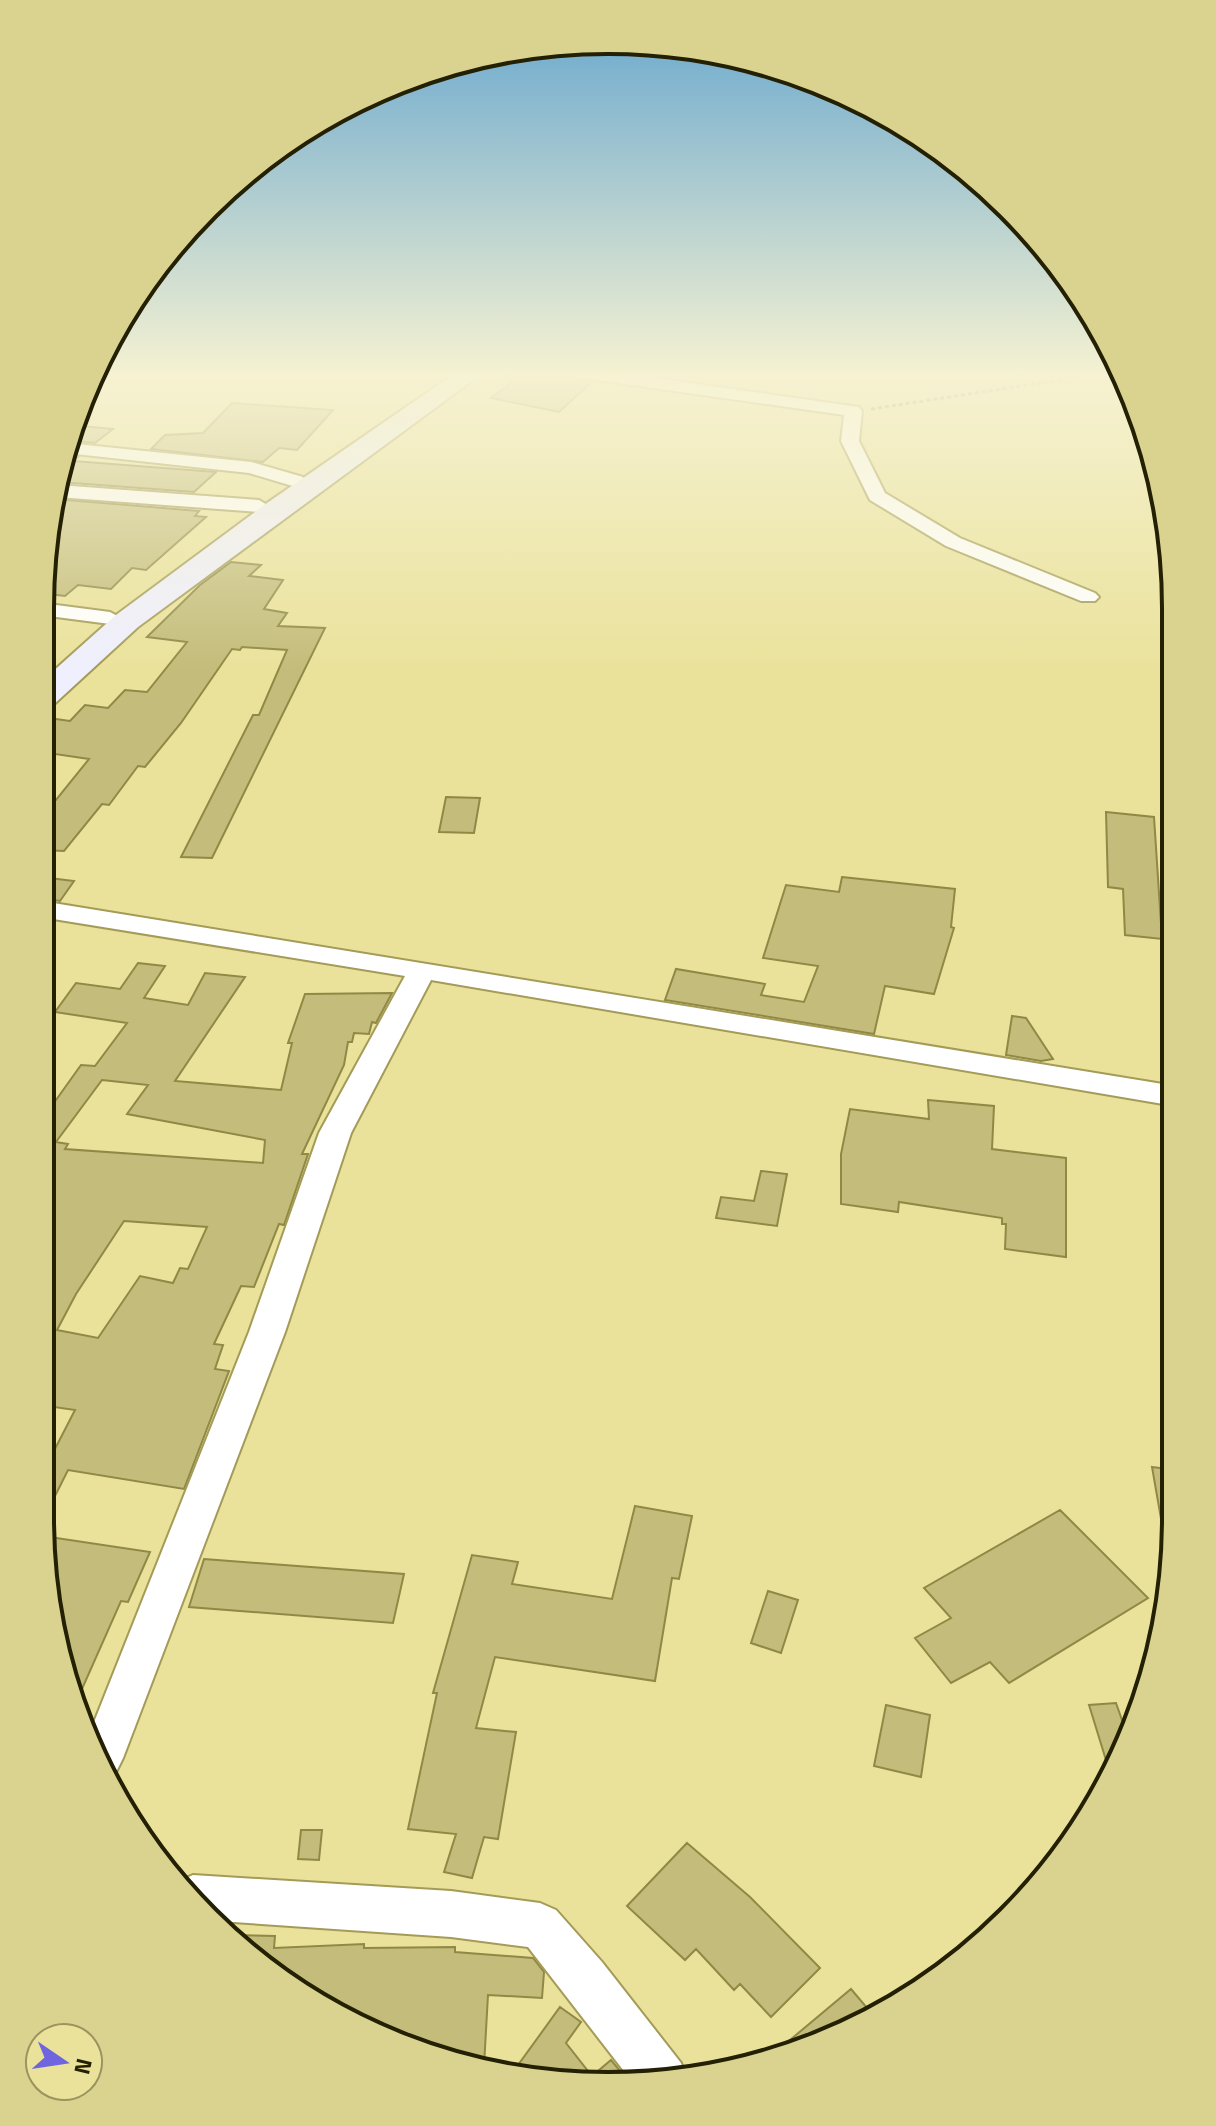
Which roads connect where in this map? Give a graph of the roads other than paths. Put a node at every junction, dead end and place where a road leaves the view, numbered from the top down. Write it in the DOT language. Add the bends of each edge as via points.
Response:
graph roads {
  1 [pos="262,471"];
  2 [pos="310,471"];
  3 [pos="331,471"];
  4 [pos="865,471"];
  5 [pos="296,481"];
  6 [pos="67,492"];
  7 [pos="259,506"];
  8 [pos="1088,597"];
  9 [pos="54,611"];
  10 [pos="110,618"];
  11 [pos="54,668"];
  12 [pos="54,687"];
  13 [pos="54,911"];
  14 [pos="422,970"];
  15 [pos="1162,1094"];
  16 [pos="105,1749"];
  17 [pos="205,1898"];
  18 [pos="654,2070"];
  1 -- 5 [label="street"];
  2 -- 5 [label="street"];
  3 -- 12 [label="street" via="127,621"];
  4 -- 8 [label="street" via="877,496 953,542"];
  5 -- 7 [label="street"];
  6 -- 7 [label="street"];
  7 -- 10 [label="street"];
  9 -- 10 [label="street"];
  10 -- 11 [label="street"];
  13 -- 14 [label="street"];
  14 -- 15 [label="street"];
  14 -- 16 [label="street" via="335,1133 267,1332"];
  17 -- 18 [label="street" via="451,1914 540,1926"];
}
